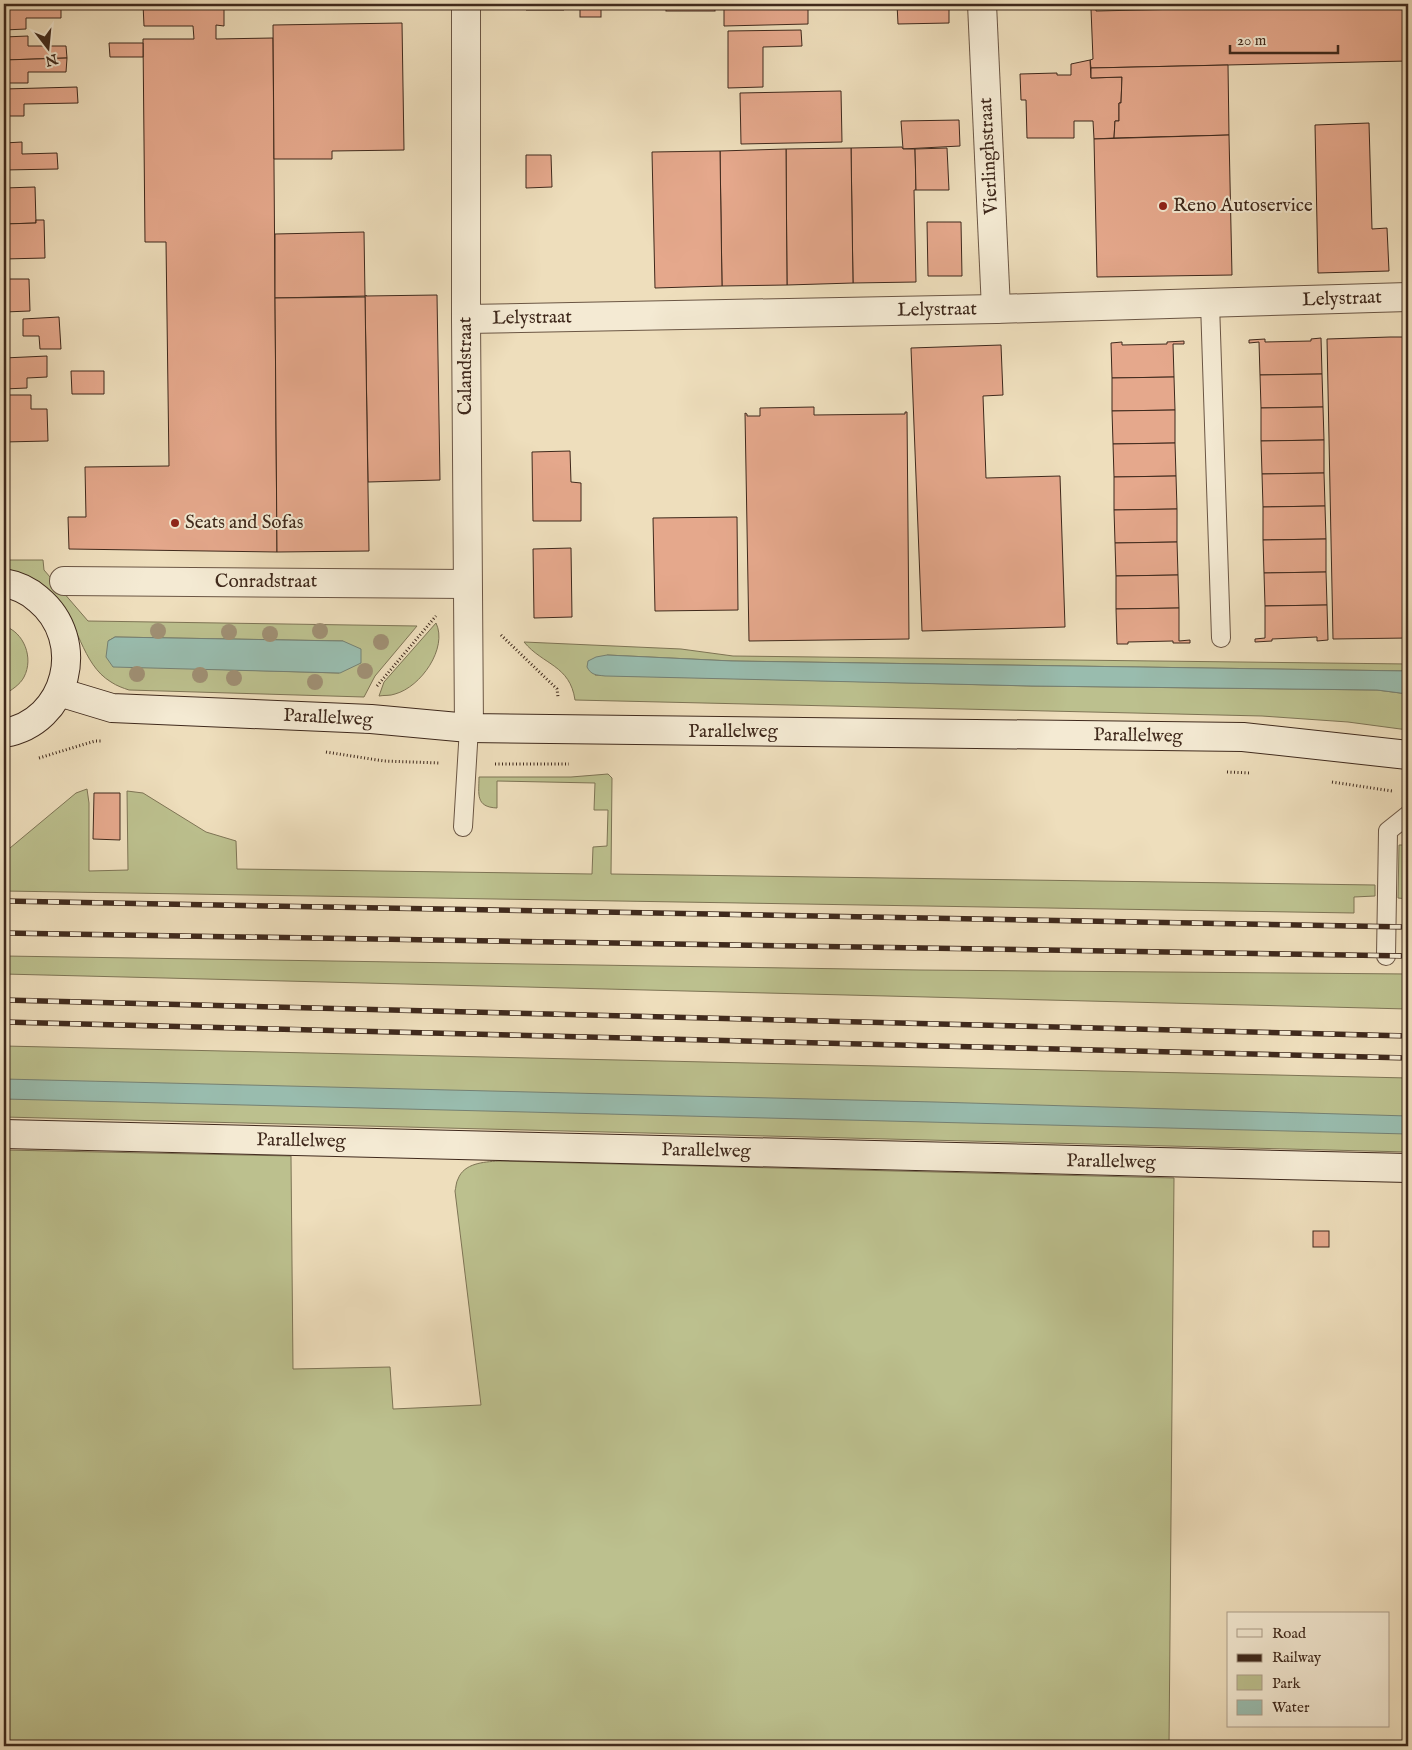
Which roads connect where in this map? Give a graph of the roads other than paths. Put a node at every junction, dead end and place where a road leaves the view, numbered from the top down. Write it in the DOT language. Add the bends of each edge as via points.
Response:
graph roads {
  1 [pos="466,4"];
  2 [pos="982,4"];
  3 [pos="1408,297"];
  4 [pos="1210,303"];
  5 [pos="996,309"];
  6 [pos="466,319"];
  7 [pos="64,581"];
  8 [pos="4,583"];
  9 [pos="467,584"];
  10 [pos="1221,638"];
  11 [pos="59,692"];
  12 [pos="469,728"];
  13 [pos="4,733"];
  14 [pos="1408,755"];
  15 [pos="1408,816"];
  16 [pos="463,827"];
  17 [pos="1386,956"];
  18 [pos="4,1134"];
  19 [pos="1408,1168"];
  1 -- 6 [label="street, Calandstraat"];
  2 -- 5 [label="street, Vierlinghstraat"];
  3 -- 4 [label="street, Lelystraat"];
  4 -- 5 [label="street, Lelystraat"];
  4 -- 10 [label="lane"];
  5 -- 6 [label="street, Lelystraat"];
  6 -- 9 [label="street, Calandstraat"];
  7 -- 9 [label="street, Conradstraat"];
  8 -- 11 [label="street" via="33,595 60,626 66,666"];
  9 -- 12 [label="street, Calandstraat"];
  11 -- 12 [label="street, Parallelweg" via="112,708 371,719"];
  11 -- 13 [label="street" via="37,718"];
  12 -- 14 [label="street, Parallelweg" via="1244,737"];
  12 -- 16 [label="lane"];
  15 -- 17 [label="lane" via="1388,831"];
  18 -- 19 [label="street, Parallelweg"];
}
